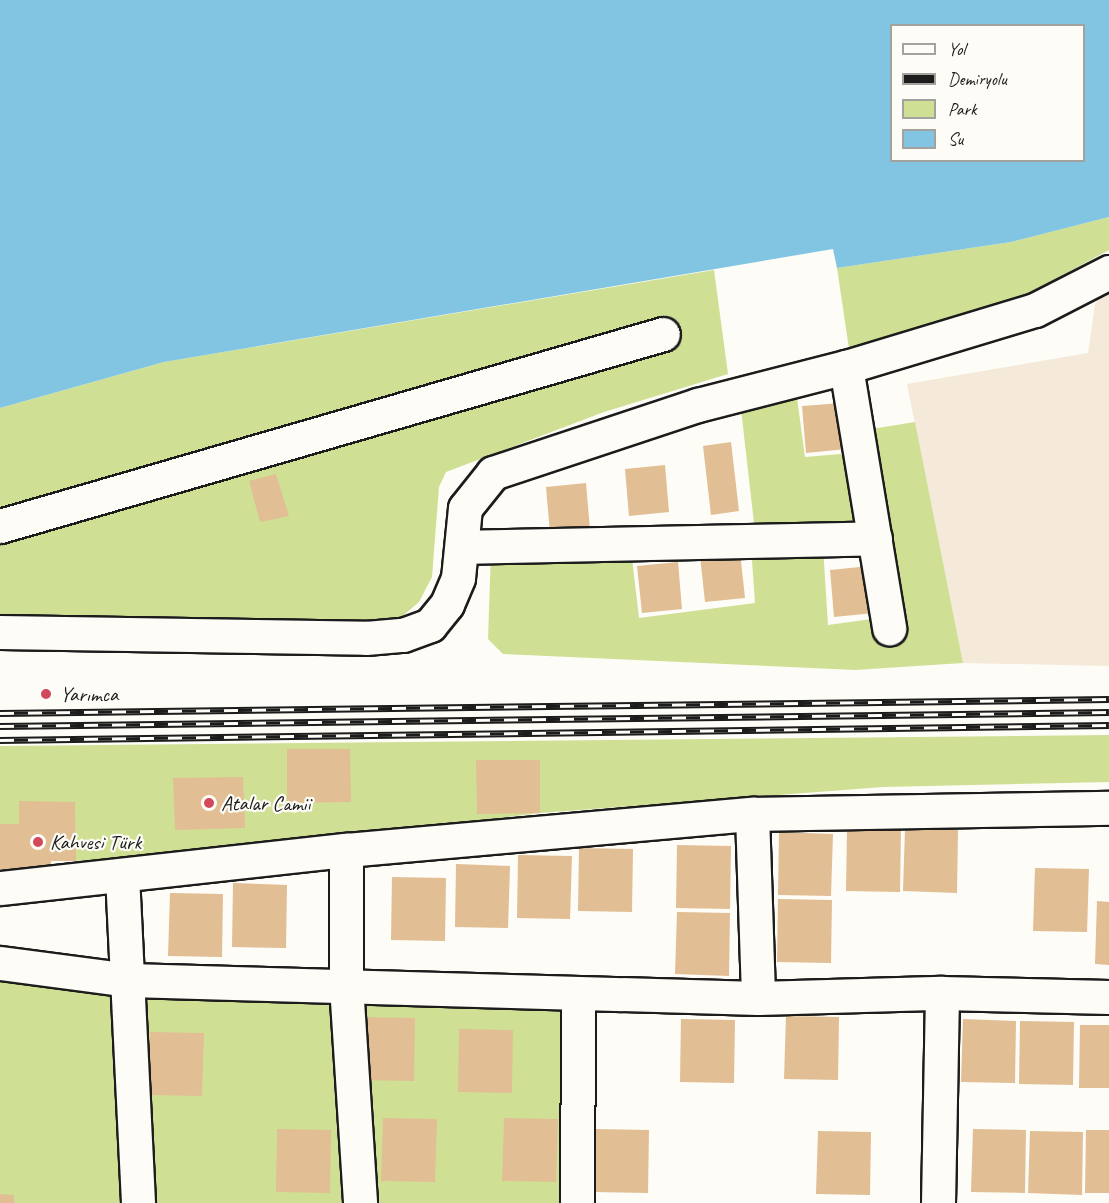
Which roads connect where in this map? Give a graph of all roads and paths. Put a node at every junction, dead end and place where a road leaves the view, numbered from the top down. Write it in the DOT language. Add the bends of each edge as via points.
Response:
graph roads {
  1 [pos="1109,272"];
  2 [pos="663,334"];
  3 [pos="846,367"];
  4 [pos="0,526"];
  5 [pos="875,538"];
  6 [pos="462,547"];
  7 [pos="889,628"];
  8 [pos="0,632"];
  9 [pos="1109,808"];
  10 [pos="752,814"];
  11 [pos="346,850"];
  12 [pos="122,875"];
  13 [pos="0,888"];
  14 [pos="0,963"];
  15 [pos="129,980"];
  16 [pos="346,985"];
  17 [pos="942,993"];
  18 [pos="578,994"];
  19 [pos="1109,997"];
  20 [pos="758,998"];
  21 [pos="138,1203"];
  22 [pos="360,1203"];
  23 [pos="577,1203"];
  24 [pos="938,1203"];
  1 -- 3 [label="street" via="1035,310"];
  2 -- 4 [label="street"];
  3 -- 5 [label="street"];
  3 -- 6 [label="street" via="698,405 493,473 465,508"];
  5 -- 6 [label="street"];
  5 -- 7 [label="street"];
  6 -- 8 [label="street" via="458,578 447,604 430,625 403,635 366,638"];
  9 -- 10 [label="street"];
  10 -- 11 [label="street"];
  10 -- 20 [label="street"];
  11 -- 12 [label="street"];
  11 -- 16 [label="street"];
  12 -- 13 [label="street"];
  12 -- 15 [label="street"];
  14 -- 15 [label="street"];
  15 -- 16 [label="street"];
  15 -- 21 [label="street"];
  16 -- 18 [label="street"];
  16 -- 22 [label="street"];
  17 -- 19 [label="street"];
  17 -- 20 [label="street"];
  17 -- 24 [label="street"];
  18 -- 20 [label="street"];
  18 -- 23 [label="street"];
}
